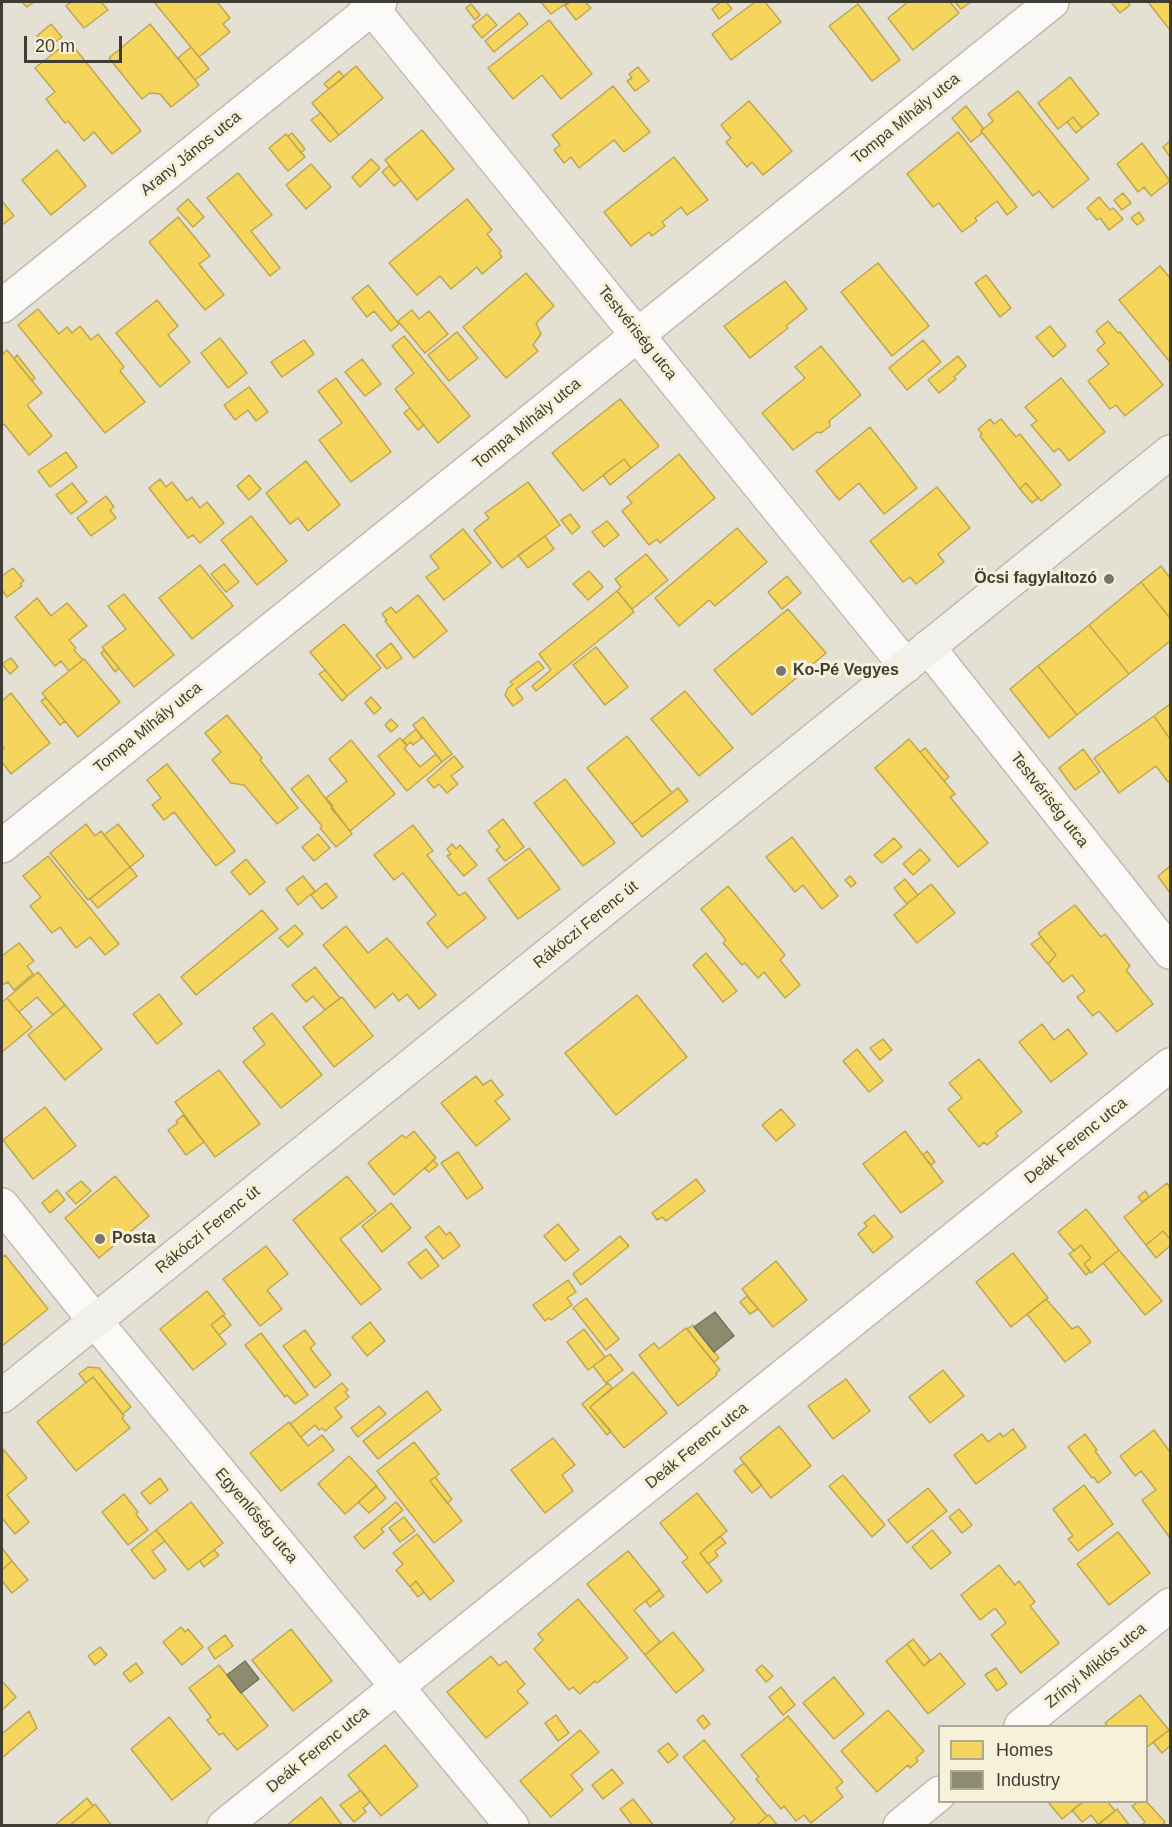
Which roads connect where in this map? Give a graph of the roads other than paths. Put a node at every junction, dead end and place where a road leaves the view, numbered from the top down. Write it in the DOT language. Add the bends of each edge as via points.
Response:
graph roads {
  1 [pos="1052,2"];
  2 [pos="373,4"];
  3 [pos="2,306"];
  4 [pos="638,334"];
  5 [pos="1170,452"];
  6 [pos="917,657"];
  7 [pos="2,846"];
  8 [pos="1170,952"];
  9 [pos="1170,1065"];
  10 [pos="2,1205"];
  11 [pos="95,1321"];
  12 [pos="2,1396"];
  13 [pos="1170,1605"];
  14 [pos="398,1687"];
  15 [pos="1022,1725"];
  16 [pos="938,1794"];
  17 [pos="224,1826"];
  18 [pos="512,1826"];
  19 [pos="900,1826"];
  1 -- 4 [label="street, Tompa Mihály utca"];
  2 -- 3 [label="street, Arany János utca"];
  2 -- 4 [label="street, Testvériség utca"];
  4 -- 6 [label="street, Testvériség utca"];
  4 -- 7 [label="street, Tompa Mihály utca"];
  5 -- 6 [label="street, Rákóczi Ferenc út"];
  6 -- 8 [label="street, Testvériség utca"];
  6 -- 11 [label="street, Rákóczi Ferenc út"];
  9 -- 14 [label="street, Deák Ferenc utca"];
  10 -- 11 [label="street, Egyenlőség utca"];
  11 -- 12 [label="street, Rákóczi Ferenc út"];
  11 -- 14 [label="street, Egyenlőség utca"];
  13 -- 15 [label="street, Zrínyi Miklós utca"];
  14 -- 17 [label="street, Deák Ferenc utca"];
  14 -- 18 [label="street, Egyenlőség utca"];
  16 -- 19 [label="street"];
}
